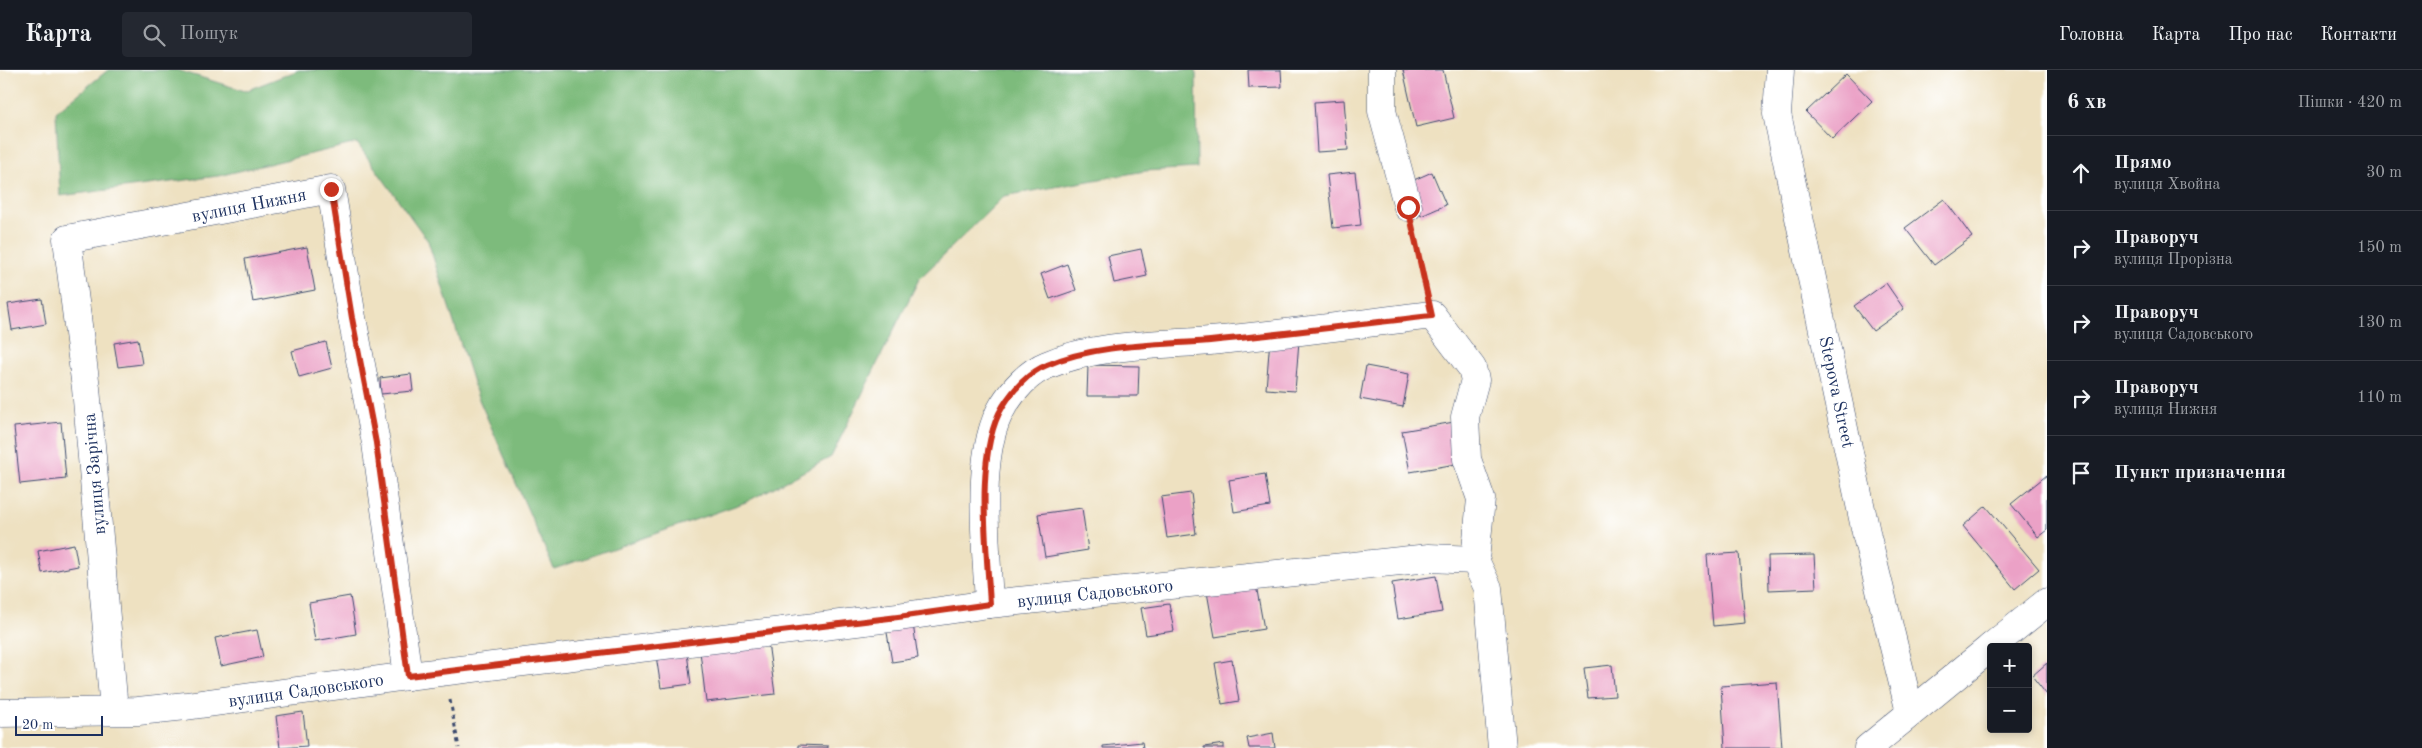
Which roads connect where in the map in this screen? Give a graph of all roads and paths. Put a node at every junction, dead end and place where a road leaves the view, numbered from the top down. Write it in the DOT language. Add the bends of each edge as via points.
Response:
graph roads {
  1 [pos="1382,70"];
  2 [pos="1780,70"];
  3 [pos="1408,207"];
  4 [pos="67,239"];
  5 [pos="1432,316"];
  6 [pos="1475,560"];
  7 [pos="2047,602"];
  8 [pos="990,604"];
  9 [pos="1996,643"];
  10 [pos="1987,650"];
  11 [pos="444,672"];
  12 [pos="408,676"];
  13 [pos="114,710"];
  14 [pos="1910,712"];
  15 [pos="0,713"];
  16 [pos="459,748"];
  17 [pos="1502,748"];
  18 [pos="1868,748"];
  1 -- 3 [label="street" via="1382,111"];
  2 -- 14 [label="street, Stepova Street" via="1777,114 1868,537"];
  3 -- 5 [label="path"];
  4 -- 12 [label="street, вулиця Нижня" via="331,189 376,443"];
  4 -- 13 [label="street, вулиця Зарічна" via="86,388"];
  5 -- 6 [label="street" via="1472,368 1475,380 1465,417 1467,459 1481,499"];
  5 -- 8 [label="street" via="1083,352 1045,365 1019,385 1002,408 987,458 984,482"];
  6 -- 8 [label="street, вулиця Садовського" via="1429,558"];
  6 -- 17 [label="street" via="1488,588"];
  7 -- 9 [label="street"];
  8 -- 11 [label="street, вулиця Садовського"];
  10 -- 14 [label="street"];
  11 -- 12 [label="street, вулиця Садовського"];
  11 -- 16 [label="path"];
  12 -- 13 [label="street, вулиця Садовського" via="186,706"];
  13 -- 15 [label="street, вулиця Садовського"];
  14 -- 18 [label="street"];
}
